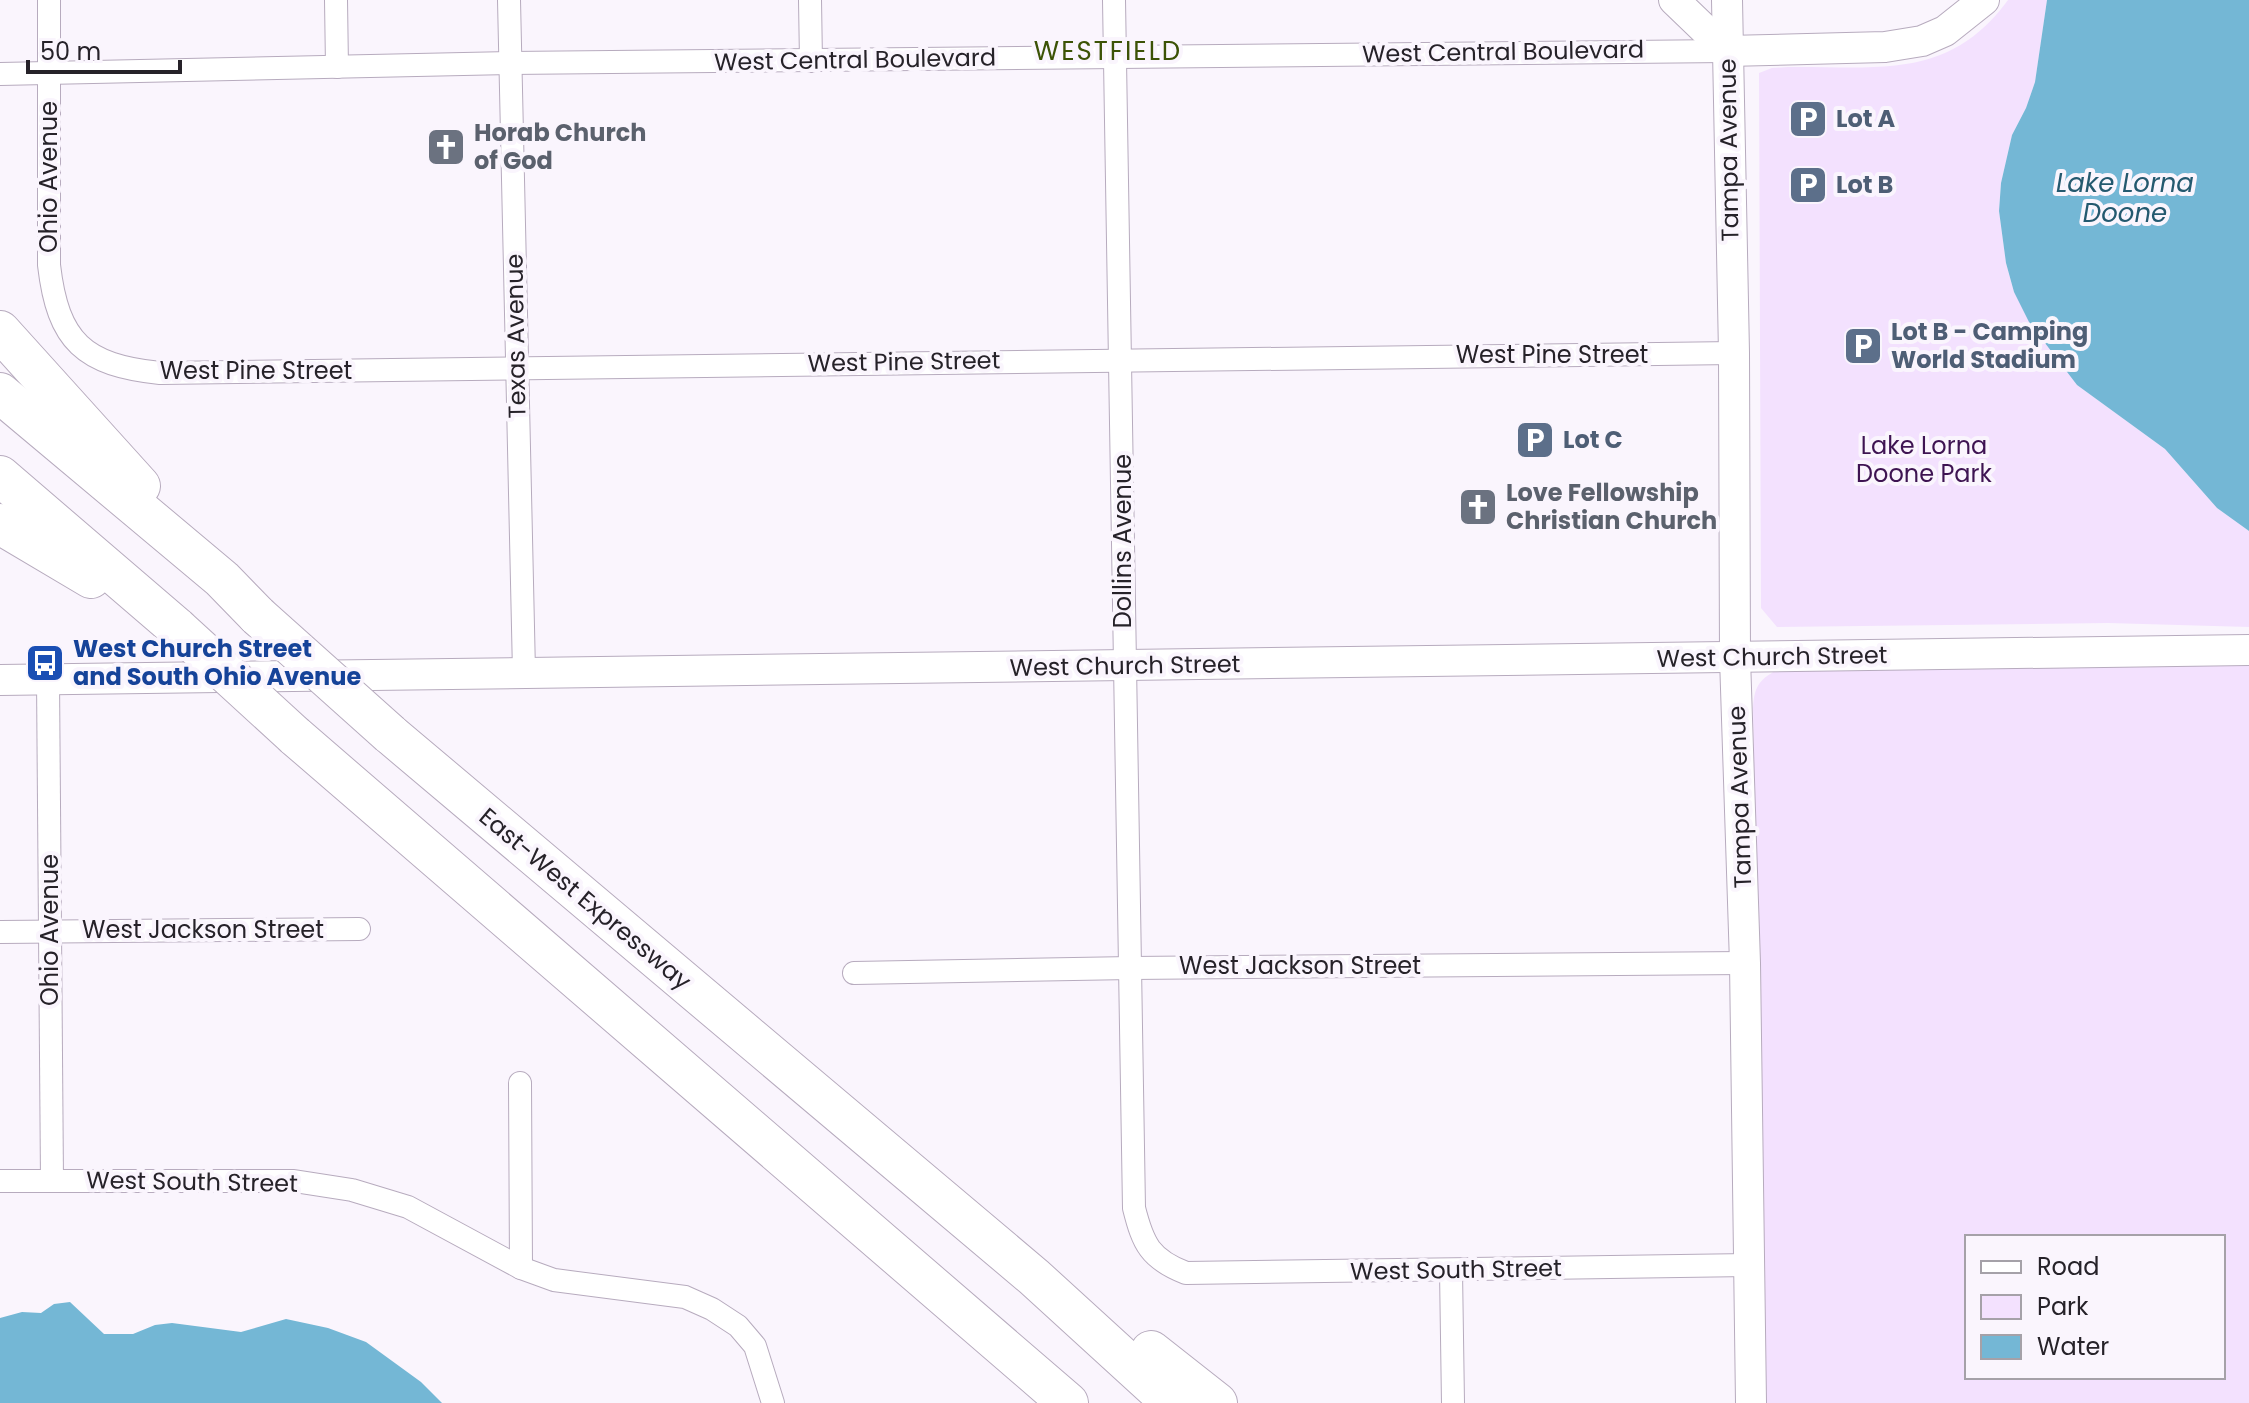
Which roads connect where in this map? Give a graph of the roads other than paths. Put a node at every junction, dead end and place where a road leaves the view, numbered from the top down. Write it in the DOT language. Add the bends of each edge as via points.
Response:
graph roads {
  1 [pos="49,0"];
  2 [pos="336,0"];
  3 [pos="509,0"];
  4 [pos="810,0"];
  5 [pos="1114,0"];
  6 [pos="1674,0"];
  7 [pos="1727,0"];
  8 [pos="1984,0"];
  9 [pos="1727,51"];
  10 [pos="1115,56"];
  11 [pos="811,61"];
  12 [pos="510,63"];
  13 [pos="337,67"];
  14 [pos="0,74"];
  15 [pos="49,74"];
  16 [pos="0,331"];
  17 [pos="80,347"];
  18 [pos="1734,353"];
  19 [pos="1121,359"];
  20 [pos="517,369"];
  21 [pos="0,393"];
  22 [pos="0,476"];
  23 [pos="0,524"];
  24 [pos="222,579"];
  25 [pos="177,628"];
  26 [pos="2249,650"];
  27 [pos="1735,658"];
  28 [pos="1124,667"];
  29 [pos="524,672"];
  30 [pos="48,679"];
  31 [pos="0,680"];
  32 [pos="359,929"];
  33 [pos="0,932"];
  34 [pos="50,932"];
  35 [pos="1745,963"];
  36 [pos="1131,968"];
  37 [pos="854,973"];
  38 [pos="520,1083"];
  39 [pos="0,1181"];
  40 [pos="52,1181"];
  41 [pos="1164,1264"];
  42 [pos="1749,1265"];
  43 [pos="521,1268"];
  44 [pos="1451,1271"];
  45 [pos="1034,1277"];
  46 [pos="1029,1371"];
  47 [pos="773,1403"];
  48 [pos="1059,1403"];
  49 [pos="1068,1403"];
  50 [pos="1172,1403"];
  51 [pos="1217,1403"];
  52 [pos="1453,1403"];
  53 [pos="1751,1403"];
  1 -- 15 [label="street, Ohio Avenue"];
  2 -- 13 [label="street"];
  3 -- 12 [label="street, Texas Avenue"];
  4 -- 11 [label="street"];
  5 -- 10 [label="street, Dollins Avenue"];
  6 -- 9 [label="street"];
  7 -- 9 [label="street, Tampa Avenue"];
  8 -- 9 [label="street, West Central Boulevard" via="1945,31 1922,41 1885,47"];
  9 -- 10 [label="street, West Central Boulevard"];
  9 -- 18 [label="street, Tampa Avenue"];
  10 -- 11 [label="street, West Central Boulevard"];
  10 -- 19 [label="street, Dollins Avenue"];
  11 -- 12 [label="street, West Central Boulevard"];
  12 -- 13 [label="street, West Central Boulevard"];
  12 -- 20 [label="street, Texas Avenue"];
  13 -- 15 [label="street, West Central Boulevard"];
  14 -- 15 [label="street, West Central Boulevard"];
  15 -- 17 [label="street, Ohio Avenue" via="49,265 63,325"];
  16 -- 24 [label="highway"];
  17 -- 20 [label="street, West Pine Street" via="104,362 160,373"];
  18 -- 19 [label="street, West Pine Street"];
  18 -- 27 [label="street, Tampa Avenue"];
  19 -- 20 [label="street, West Pine Street"];
  19 -- 28 [label="street, Dollins Avenue"];
  20 -- 29 [label="street, Texas Avenue"];
  21 -- 24 [label="highway, East-West Expressway"];
  22 -- 25 [label="highway"];
  23 -- 25 [label="highway"];
  24 -- 45 [label="highway, East-West Expressway, bridge" via="390,734"];
  25 -- 46 [label="highway, bridge"];
  26 -- 27 [label="street, West Church Street"];
  27 -- 28 [label="street, West Church Street"];
  27 -- 35 [label="street, Tampa Avenue"];
  28 -- 29 [label="street, West Church Street"];
  28 -- 36 [label="street, Dollins Avenue"];
  29 -- 30 [label="street, West Church Street"];
  30 -- 31 [label="street, West Church Street"];
  30 -- 34 [label="street, Ohio Avenue"];
  32 -- 34 [label="street, West Jackson Street"];
  33 -- 34 [label="street, West Jackson Street"];
  34 -- 40 [label="street, Ohio Avenue"];
  35 -- 36 [label="street, West Jackson Street"];
  35 -- 42 [label="street, Tampa Avenue"];
  36 -- 37 [label="street, West Jackson Street"];
  36 -- 41 [label="street, Dollins Avenue" via="1134,1208 1140,1234"];
  38 -- 43 [label="street"];
  39 -- 40 [label="street, West South Street"];
  40 -- 43 [label="street, West South Street" via="294,1181 352,1190 408,1207"];
  41 -- 44 [label="street, West South Street" via="1186,1273 1214,1274"];
  42 -- 44 [label="street, West South Street"];
  42 -- 53 [label="street, Tampa Avenue"];
  43 -- 47 [label="street, West South Street" via="554,1280 685,1297 712,1309 738,1326 755,1346"];
  44 -- 52 [label="street"];
  45 -- 50 [label="highway, East-West Expressway"];
  45 -- 51 [label="highway" via="1092,1304"];
  46 -- 48 [label="highway"];
  46 -- 49 [label="highway"];
}
